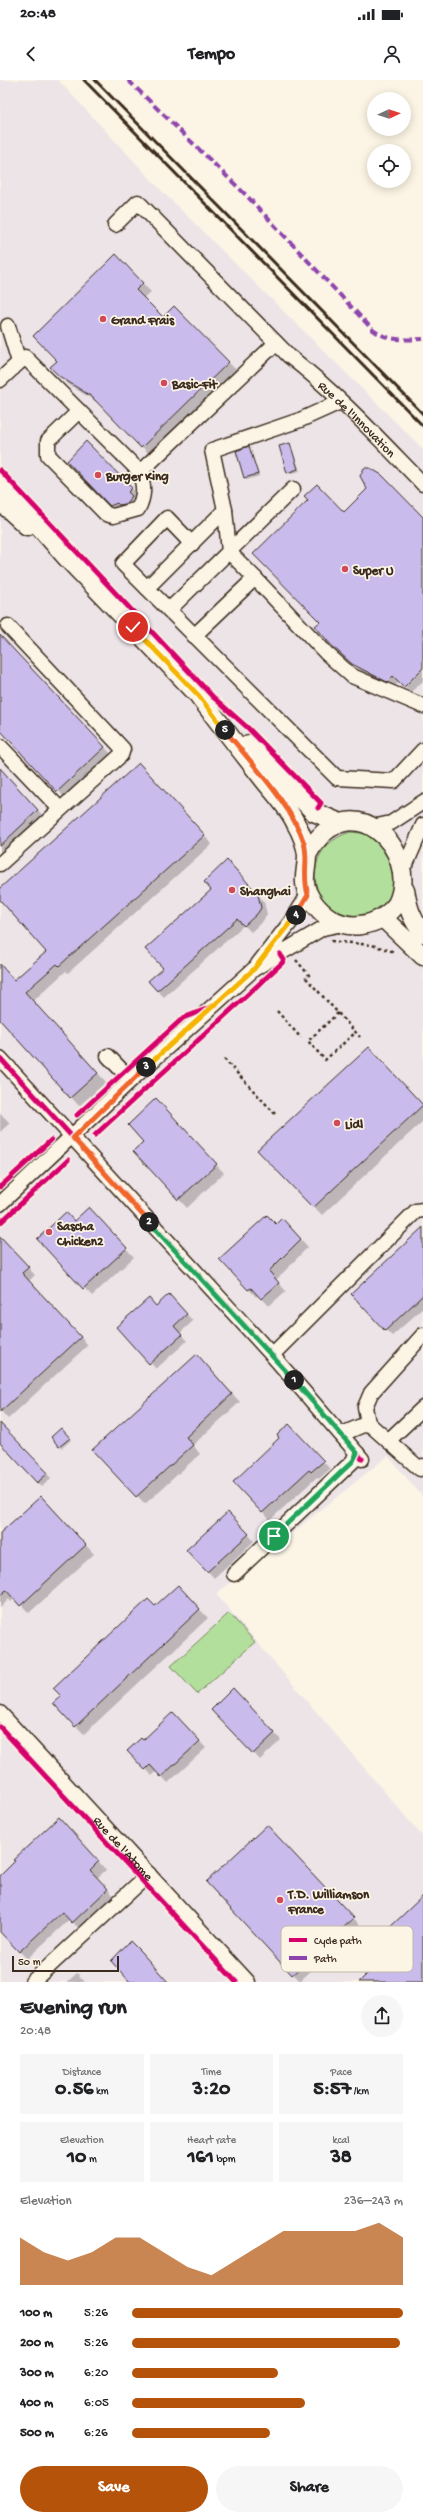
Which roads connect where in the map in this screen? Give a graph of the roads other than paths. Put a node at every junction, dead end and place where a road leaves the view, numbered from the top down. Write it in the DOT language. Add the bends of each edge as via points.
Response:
graph roads {
  1 [pos="116,225"];
  2 [pos="8,326"];
  3 [pos="276,343"];
  4 [pos="19,362"];
  5 [pos="0,380"];
  6 [pos="340,402"];
  7 [pos="79,411"];
  8 [pos="140,472"];
  9 [pos="0,482"];
  10 [pos="423,484"];
  11 [pos="293,489"];
  12 [pos="0,501"];
  13 [pos="226,510"];
  14 [pos="192,544"];
  15 [pos="229,552"];
  16 [pos="67,558"];
  17 [pos="255,578"];
  18 [pos="147,588"];
  19 [pos="169,610"];
  20 [pos="8,626"];
  21 [pos="194,636"];
  22 [pos="199,696"];
  23 [pos="423,706"];
  24 [pos="0,746"];
  25 [pos="423,750"];
  26 [pos="423,802"];
  27 [pos="60,809"];
  28 [pos="340,823"];
  29 [pos="423,825"];
  30 [pos="377,826"];
  31 [pos="307,855"];
  32 [pos="407,862"];
  33 [pos="0,864"];
  34 [pos="405,890"];
  35 [pos="308,895"];
  36 [pos="382,918"];
  37 [pos="343,924"];
  38 [pos="420,945"];
  39 [pos="254,969"];
  40 [pos="108,1056"];
  41 [pos="0,1058"];
  42 [pos="131,1080"];
  43 [pos="73,1138"];
  44 [pos="0,1204"];
  45 [pos="423,1210"];
  46 [pos="423,1335"];
  47 [pos="272,1355"];
  48 [pos="423,1408"];
  49 [pos="368,1423"];
  50 [pos="342,1434"];
  51 [pos="388,1441"];
  52 [pos="422,1470"];
  53 [pos="234,1574"];
  54 [pos="0,1713"];
  55 [pos="149,1874"];
  56 [pos="32,1982"];
  57 [pos="248,1982"];
  1 -- 3 [label="street, Rue de l'Innovation" via="138,202"];
  2 -- 4 [label="street"];
  3 -- 6 [label="street, Rue de l'Innovation"];
  3 -- 8 [label="street"];
  4 -- 5 [label="street"];
  4 -- 7 [label="street" via="25,357"];
  6 -- 10 [label="street, Rue de l'Innovation"];
  6 -- 13 [label="street" via="300,420 212,450"];
  7 -- 8 [label="street"];
  7 -- 8 [label="street" via="48,441 48,455 106,514 113,516 138,509 143,500 144,488"];
  9 -- 16 [label="main road"];
  11 -- 15 [label="street"];
  12 -- 16 [label="main road"];
  13 -- 14 [label="street"];
  13 -- 15 [label="street"];
  14 -- 18 [label="street"];
  14 -- 18 [label="street" via="167,518 123,564"];
  15 -- 17 [label="street"];
  15 -- 19 [label="street"];
  16 -- 22 [label="main road"];
  17 -- 21 [label="street"];
  17 -- 23 [label="street" via="326,653 352,676"];
  18 -- 19 [label="street"];
  19 -- 21 [label="street"];
  20 -- 27 [label="street" via="122,749 121,755"];
  21 -- 25 [label="street" via="337,778 394,781"];
  22 -- 28 [label="main road" via="314,812"];
  22 -- 31 [label="main road" via="293,816"];
  24 -- 27 [label="street"];
  26 -- 30 [label="street" via="391,823"];
  27 -- 33 [label="street"];
  28 -- 30 [label="main road" via="365,822"];
  28 -- 31 [label="main road" via="326,830 314,841"];
  29 -- 32 [label="street"];
  30 -- 32 [label="main road" via="396,840"];
  31 -- 35 [label="main road" via="304,875"];
  32 -- 34 [label="main road"];
  34 -- 36 [label="main road" via="396,906"];
  34 -- 38 [label="main road" via="408,910"];
  35 -- 37 [label="main road" via="328,918"];
  35 -- 39 [label="street" via="293,919"];
  36 -- 37 [label="main road" via="363,924"];
  36 -- 38 [label="main road"];
  37 -- 39 [label="street" via="323,928"];
  39 -- 42 [label="street"];
  40 -- 42 [label="street"];
  41 -- 43 [label="street"];
  42 -- 43 [label="street"];
  43 -- 44 [label="street"];
  43 -- 47 [label="street"];
  45 -- 47 [label="street" via="416,1211"];
  46 -- 49 [label="street" via="371,1393 365,1407"];
  47 -- 50 [label="street"];
  48 -- 51 [label="street"];
  49 -- 50 [label="street"];
  49 -- 51 [label="street"];
  50 -- 53 [label="street" via="360,1456"];
  51 -- 52 [label="street"];
  54 -- 55 [label="street, Rue de l'Atome"];
  55 -- 56 [label="street"];
  55 -- 57 [label="street, Rue de l'Atome"];
}
